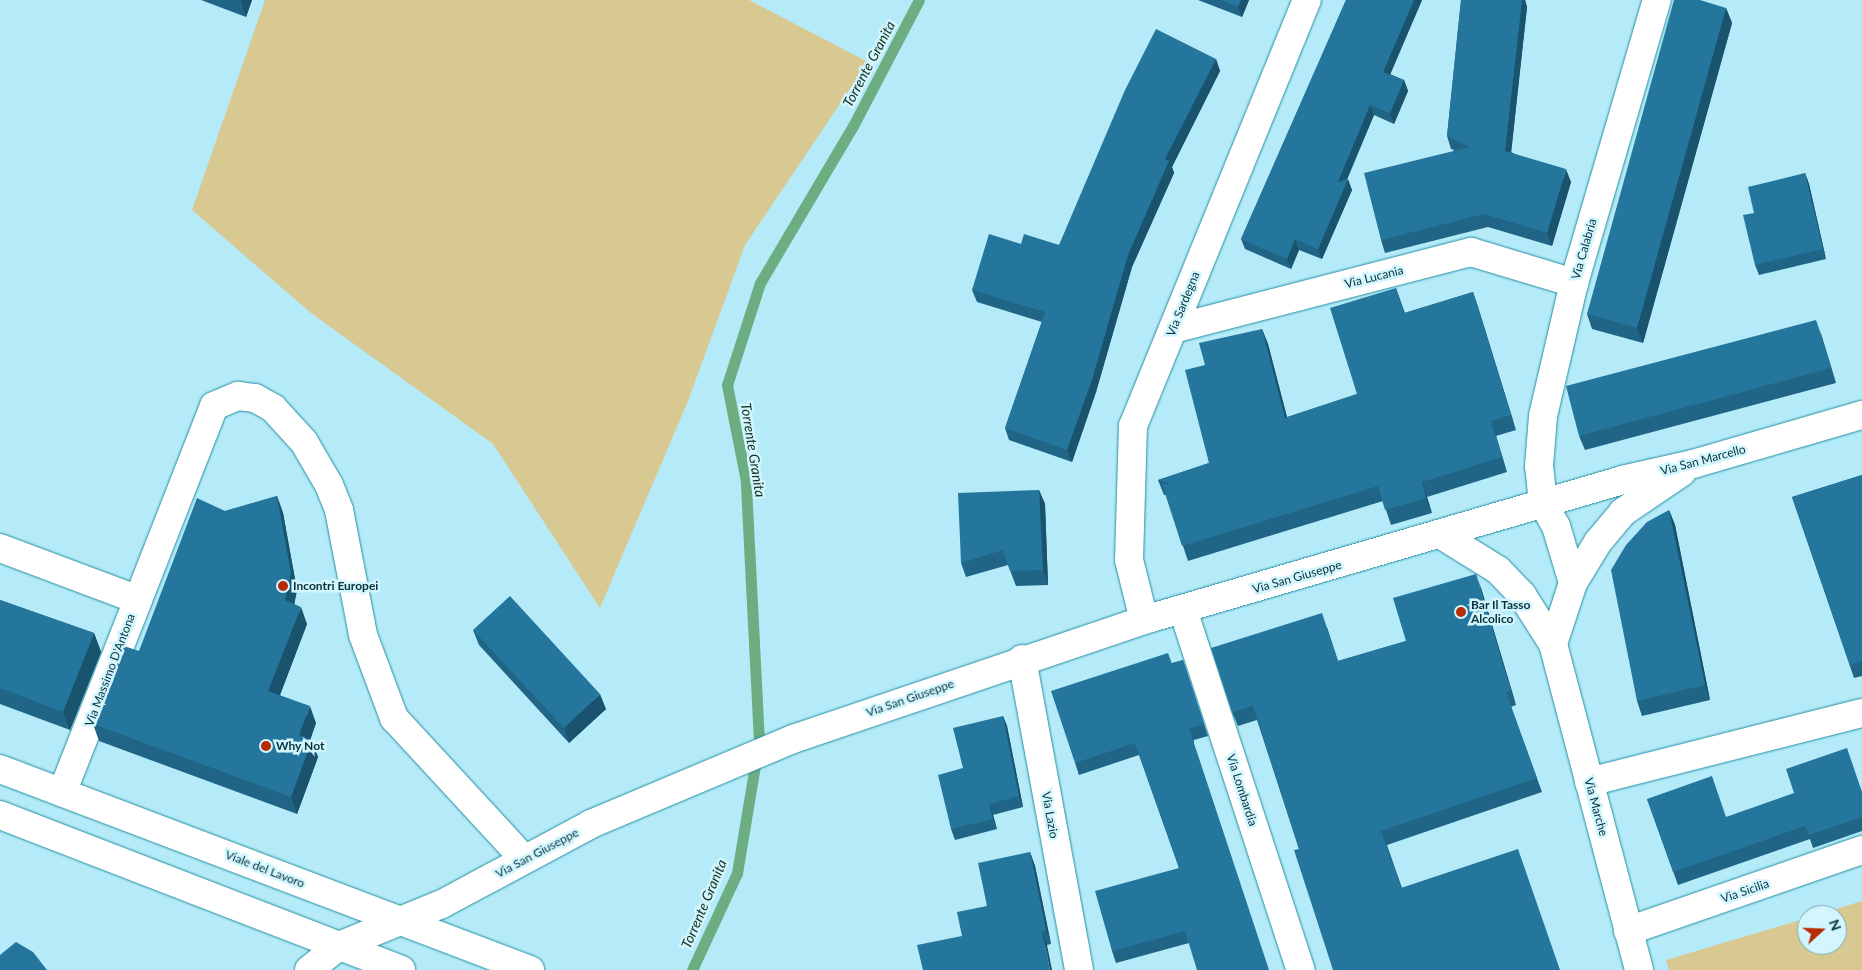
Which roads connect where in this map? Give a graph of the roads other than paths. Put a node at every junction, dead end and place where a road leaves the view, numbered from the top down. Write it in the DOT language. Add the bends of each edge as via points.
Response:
graph roads {
  1 [pos="1307,0"];
  2 [pos="1657,0"];
  3 [pos="1574,283"];
  4 [pos="1173,329"];
  5 [pos="1862,415"];
  6 [pos="1693,464"];
  7 [pos="1544,503"];
  8 [pos="1440,534"];
  9 [pos="0,548"];
  10 [pos="1573,583"];
  11 [pos="138,600"];
  12 [pos="1183,610"];
  13 [pos="1144,620"];
  14 [pos="1553,644"];
  15 [pos="1022,659"];
  16 [pos="1862,713"];
  17 [pos="0,769"];
  18 [pos="1589,782"];
  19 [pos="62,793"];
  20 [pos="0,815"];
  21 [pos="1862,850"];
  22 [pos="522,858"];
  23 [pos="403,922"];
  24 [pos="1628,931"];
  25 [pos="339,946"];
  26 [pos="308,970"];
  27 [pos="401,970"];
  28 [pos="530,970"];
  29 [pos="1079,970"];
  30 [pos="1301,970"];
  31 [pos="1639,970"];
  1 -- 4 [label="street, Via Sardegna"];
  2 -- 3 [label="street, Via Calabria"];
  3 -- 4 [label="street, Via Lucania" via="1471,252"];
  3 -- 7 [label="street, Via Calabria" via="1543,416 1539,466"];
  4 -- 13 [label="street, Via Sardegna" via="1133,426 1129,560"];
  5 -- 6 [label="street, Via San Marcello"];
  6 -- 7 [label="street, Via San Marcello"];
  6 -- 10 [label="street" via="1624,512 1598,542"];
  7 -- 8 [label="street, Via San Giuseppe"];
  7 -- 10 [label="street, Via Calabria" via="1559,533"];
  8 -- 12 [label="street, Via San Giuseppe"];
  8 -- 14 [label="street, Via Marche" via="1498,570 1522,595"];
  9 -- 11 [label="street, Via Massimo D'Antona"];
  10 -- 14 [label="street"];
  11 -- 19 [label="street, Via Massimo D'Antona"];
  11 -- 22 [label="street" via="214,406 238,396 255,398 273,408 304,442 336,502 363,635 394,718"];
  12 -- 13 [label="street, Via San Giuseppe"];
  12 -- 30 [label="street, Via Lombardia"];
  13 -- 15 [label="street, Via San Giuseppe"];
  14 -- 18 [label="street, Via Marche"];
  15 -- 22 [label="street, Via San Giuseppe" via="793,739"];
  15 -- 29 [label="street, Via Lazio"];
  16 -- 18 [label="street"];
  17 -- 19 [label="street, Viale del Lavoro"];
  18 -- 24 [label="street, Via Marche"];
  19 -- 23 [label="street, Viale del Lavoro"];
  20 -- 25 [label="street"];
  21 -- 24 [label="street, Via Sicilia"];
  22 -- 23 [label="street, Via San Giuseppe" via="442,904"];
  23 -- 25 [label="street, Via San Giuseppe"];
  23 -- 28 [label="street, Viale del Lavoro"];
  24 -- 31 [label="street, Via Marche"];
  25 -- 26 [label="street, Via San Giuseppe"];
  25 -- 27 [label="street"];
}
